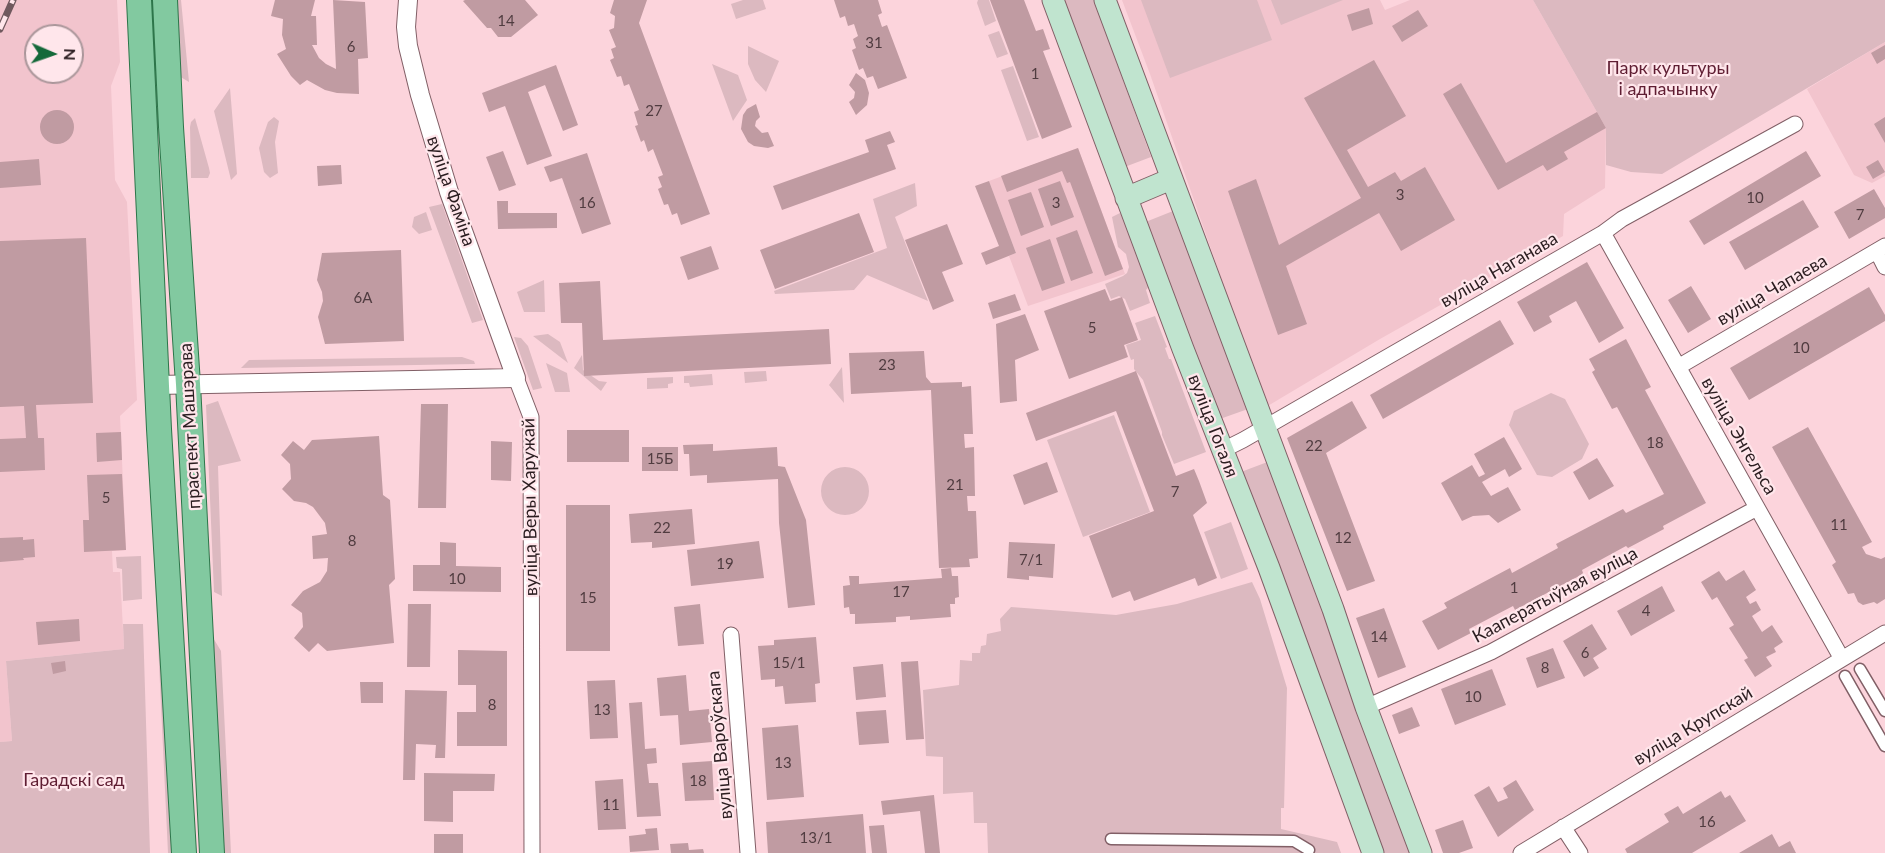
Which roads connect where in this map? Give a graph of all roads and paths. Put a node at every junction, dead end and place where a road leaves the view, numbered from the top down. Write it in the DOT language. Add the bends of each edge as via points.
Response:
graph roads {
  1 [pos="139,0"];
  2 [pos="165,0"];
  3 [pos="408,0"];
  4 [pos="1053,0"];
  5 [pos="1105,0"];
  6 [pos="1795,124"];
  7 [pos="1171,179"];
  8 [pos="1126,198"];
  9 [pos="1603,233"];
  10 [pos="1881,248"];
  11 [pos="1885,267"];
  12 [pos="1678,367"];
  13 [pos="516,378"];
  14 [pos="189,384"];
  15 [pos="157,385"];
  16 [pos="1264,427"];
  17 [pos="1222,450"];
  18 [pos="1758,508"];
  19 [pos="1885,633"];
  20 [pos="731,635"];
  21 [pos="1842,659"];
  22 [pos="1860,669"];
  23 [pos="1845,676"];
  24 [pos="1366,707"];
  25 [pos="1885,711"];
  26 [pos="1885,746"];
  27 [pos="1563,828"];
  28 [pos="1112,839"];
  29 [pos="1309,849"];
  30 [pos="184,853"];
  31 [pos="212,853"];
  32 [pos="532,853"];
  33 [pos="748,853"];
  34 [pos="1373,853"];
  35 [pos="1421,853"];
  36 [pos="1521,853"];
  37 [pos="1580,853"];
  1 -- 15 [label="main road, праспект Машэрава"];
  2 -- 14 [label="main road, праспект Машэрава"];
  3 -- 13 [label="street, вуліца Фаміна" via="408,46 417,84 449,192"];
  4 -- 8 [label="main road, вуліца Гогаля"];
  5 -- 7 [label="main road"];
  6 -- 9 [label="street, вуліца Наганава"];
  7 -- 8 [label="main road"];
  7 -- 16 [label="main road"];
  8 -- 17 [label="main road, вуліца Гогаля"];
  9 -- 12 [label="street, вуліца Энгельса"];
  9 -- 16 [label="street, вуліца Наганава"];
  10 -- 11 [label="street"];
  10 -- 12 [label="street, вуліца Чапаева"];
  12 -- 18 [label="street, вуліца Энгельса"];
  13 -- 14 [label="street"];
  13 -- 32 [label="street, вуліца Веры Харужай" via="531,417"];
  14 -- 15 [label="street"];
  14 -- 31 [label="main road, праспект Машэрава"];
  15 -- 30 [label="main road, праспект Машэрава"];
  16 -- 17 [label="street, вуліца Наганава"];
  16 -- 24 [label="main road"];
  17 -- 34 [label="main road, вуліца Гогаля"];
  18 -- 21 [label="street, вуліца Энгельса"];
  18 -- 24 [label="street, Кааператыўная вуліца" via="1491,652"];
  19 -- 21 [label="street, вуліца Крупскай"];
  20 -- 33 [label="street, вуліца Вароўскага"];
  21 -- 27 [label="street, вуліца Крупскай"];
  22 -- 25 [label="street"];
  23 -- 26 [label="street"];
  24 -- 35 [label="main road"];
  27 -- 36 [label="street, вуліца Крупскай"];
  27 -- 37 [label="street"];
  28 -- 29 [label="street" via="1294,841"];
}
